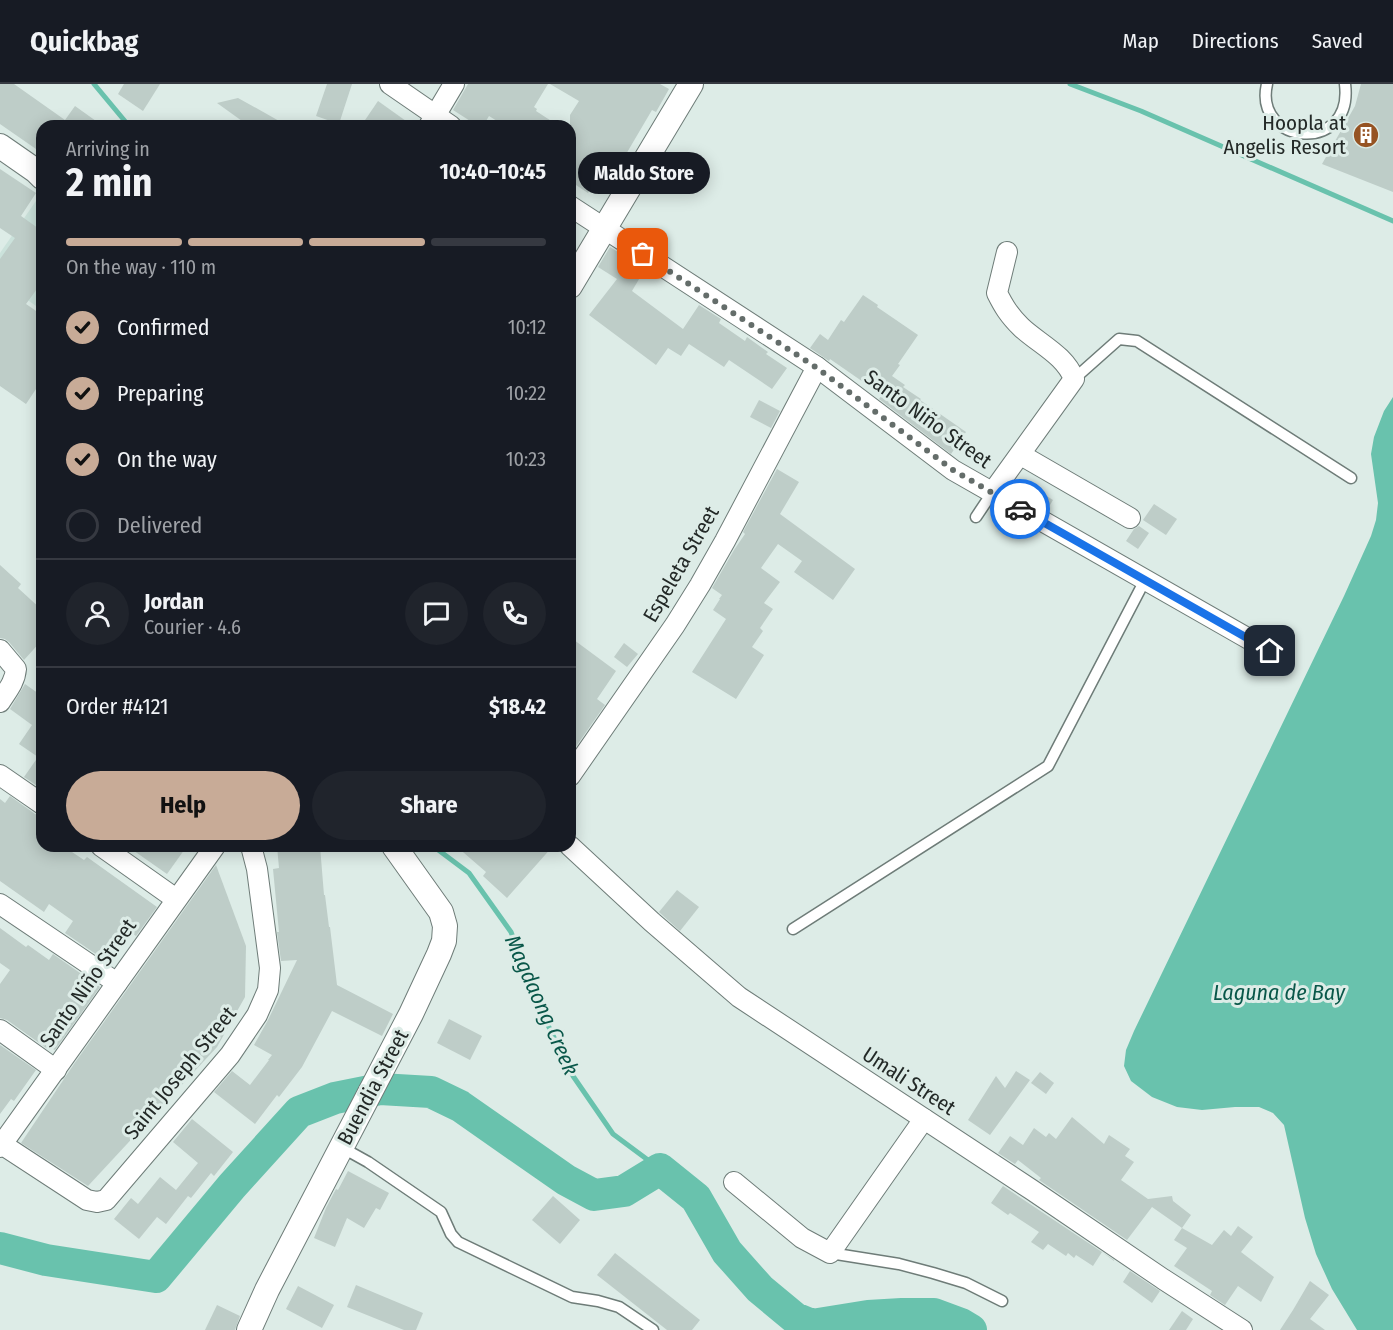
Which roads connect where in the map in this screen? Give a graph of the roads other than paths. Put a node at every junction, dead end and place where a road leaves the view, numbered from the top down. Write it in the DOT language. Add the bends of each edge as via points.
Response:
graph roads {
  1 [pos="390,84"];
  2 [pos="454,84"];
  3 [pos="691,84"];
  4 [pos="1267,84"];
  5 [pos="1345,84"];
  6 [pos="436,120"];
  7 [pos="440,120"];
  8 [pos="0,146"];
  9 [pos="36,171"];
  10 [pos="576,210"];
  11 [pos="604,229"];
  12 [pos="1008,252"];
  13 [pos="576,276"];
  14 [pos="817,368"];
  15 [pos="1074,379"];
  16 [pos="1021,455"];
  17 [pos="1351,478"];
  18 [pos="992,493"];
  19 [pos="976,517"];
  20 [pos="1131,518"];
  21 [pos="1145,580"];
  22 [pos="0,650"];
  23 [pos="1270,651"];
  24 [pos="0,702"];
  25 [pos="576,767"];
  26 [pos="0,775"];
  27 [pos="36,800"];
  28 [pos="576,851"];
  29 [pos="109,852"];
  30 [pos="211,852"];
  31 [pos="253,852"];
  32 [pos="398,852"];
  33 [pos="176,899"];
  34 [pos="0,904"];
  35 [pos="793,929"];
  36 [pos="117,983"];
  37 [pos="0,1030"];
  38 [pos="56,1070"];
  39 [pos="924,1119"];
  40 [pos="1,1145"];
  41 [pos="341,1147"];
  42 [pos="734,1182"];
  43 [pos="830,1253"];
  44 [pos="1002,1301"];
  45 [pos="249,1330"];
  46 [pos="653,1330"];
  47 [pos="1242,1330"];
  1 -- 6 [label="street"];
  2 -- 7 [label="street"];
  3 -- 11 [label="street"];
  4 -- 5 [label="lane" via="1266,104 1272,116 1291,132 1303,135 1328,128 1337,120 1344,109"];
  8 -- 9 [label="street"];
  10 -- 11 [label="street, Santo Niño Street"];
  11 -- 13 [label="street"];
  11 -- 14 [label="street, Santo Niño Street"];
  12 -- 15 [label="street" via="997,293 1008,314 1070,368"];
  14 -- 18 [label="street, Santo Niño Street" via="953,470"];
  14 -- 25 [label="street, Espeleta Street" via="700,585"];
  15 -- 16 [label="street"];
  15 -- 17 [label="lane" via="1119,339 1137,341"];
  16 -- 18 [label="street"];
  16 -- 20 [label="street"];
  18 -- 19 [label="lane"];
  18 -- 21 [label="street, Santo Niño Street"];
  21 -- 23 [label="street, Santo Niño Street"];
  21 -- 35 [label="lane" via="1048,766"];
  22 -- 24 [label="street" via="16,669"];
  26 -- 27 [label="street"];
  28 -- 39 [label="street, Umali Street" via="739,997"];
  29 -- 33 [label="street"];
  30 -- 33 [label="street, Santo Niño Street"];
  31 -- 40 [label="street, Saint Joseph Street" via="270,968 268,990 257,1015 230,1055 106,1200 87,1200"];
  32 -- 41 [label="street, Buendia Street" via="441,912 446,926 444,941 411,1014"];
  33 -- 36 [label="street, Santo Niño Street"];
  34 -- 36 [label="street"];
  36 -- 38 [label="street, Santo Niño Street"];
  37 -- 38 [label="street"];
  38 -- 40 [label="street, Santo Niño Street"];
  39 -- 43 [label="street"];
  39 -- 47 [label="street, Umali Street"];
  41 -- 45 [label="street, Buendia Street"];
  41 -- 46 [label="lane" via="441,1212 458,1242 572,1297 619,1307"];
  42 -- 43 [label="street" via="802,1238"];
  43 -- 44 [label="lane" via="933,1273 966,1283"];
}
